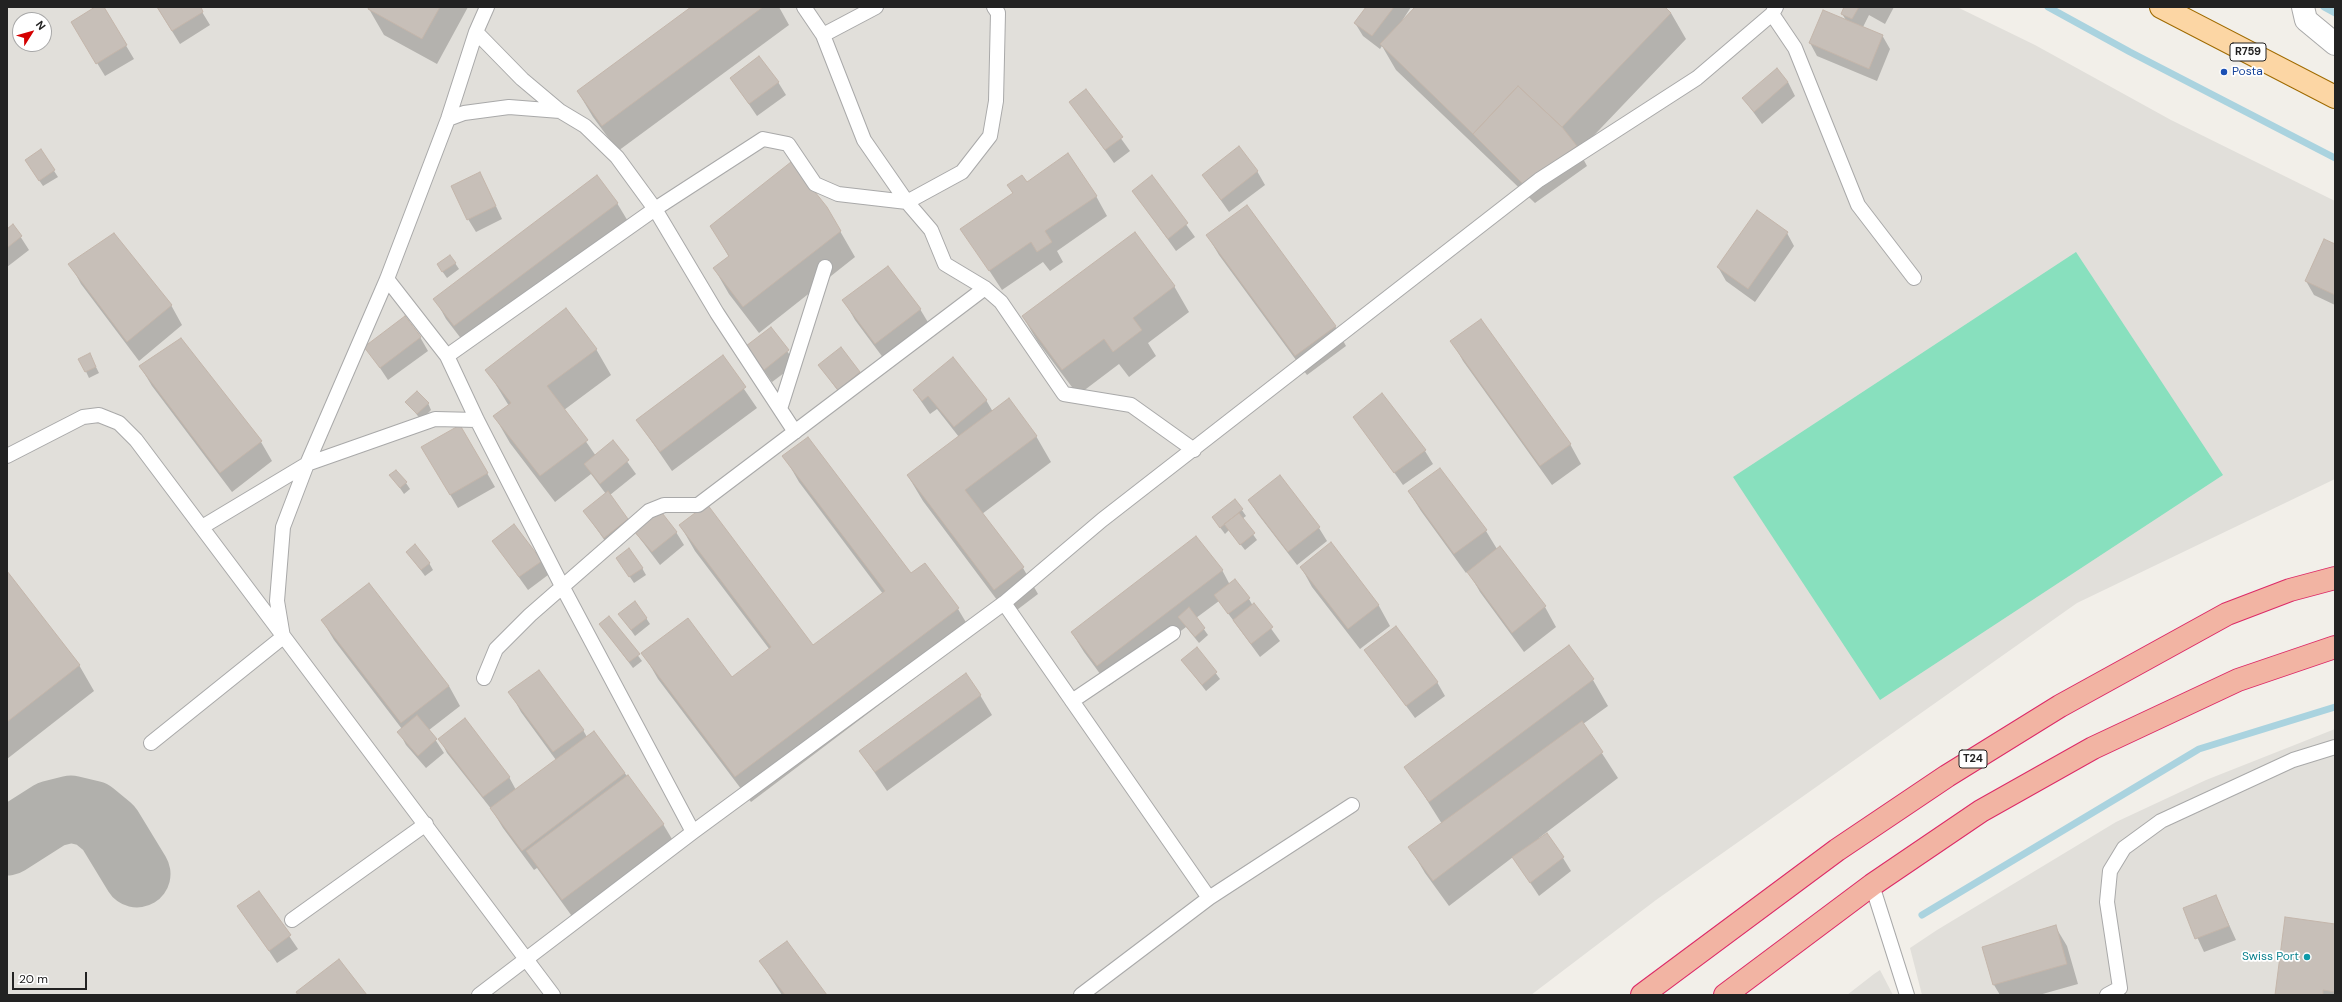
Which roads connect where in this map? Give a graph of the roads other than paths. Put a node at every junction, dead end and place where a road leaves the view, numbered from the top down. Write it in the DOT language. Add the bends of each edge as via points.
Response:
graph roads {
  1 [pos="487,7"];
  2 [pos="804,7"];
  3 [pos="876,7"];
  4 [pos="994,7"];
  5 [pos="2161,7"];
  6 [pos="2303,7"];
  7 [pos="1774,10"];
  8 [pos="476,32"];
  9 [pos="823,35"];
  10 [pos="2335,44"];
  11 [pos="2335,97"];
  12 [pos="560,111"];
  13 [pos="448,119"];
  14 [pos="907,202"];
  15 [pos="655,209"];
  16 [pos="825,267"];
  17 [pos="1914,278"];
  18 [pos="387,279"];
  19 [pos="985,288"];
  20 [pos="447,356"];
  21 [pos="780,409"];
  22 [pos="477,420"];
  23 [pos="795,432"];
  24 [pos="1194,450"];
  25 [pos="7,456"];
  26 [pos="307,464"];
  27 [pos="202,527"];
  28 [pos="2335,578"];
  29 [pos="562,586"];
  30 [pos="1004,603"];
  31 [pos="1172,633"];
  32 [pos="283,637"];
  33 [pos="2335,647"];
  34 [pos="484,678"];
  35 [pos="1072,701"];
  36 [pos="151,743"];
  37 [pos="2335,747"];
  38 [pos="1352,804"];
  39 [pos="426,824"];
  40 [pos="693,832"];
  41 [pos="1872,885"];
  42 [pos="1210,898"];
  43 [pos="292,920"];
  44 [pos="527,959"];
  45 [pos="2125,992"];
  46 [pos="479,995"];
  47 [pos="553,995"];
  48 [pos="1081,995"];
  49 [pos="1642,995"];
  50 [pos="1725,995"];
  51 [pos="1907,995"];
  52 [pos="2107,995"];
  1 -- 8 [label="lane"];
  2 -- 9 [label="lane"];
  3 -- 9 [label="lane"];
  4 -- 14 [label="lane" via="998,13 996,101 990,136 962,172"];
  5 -- 11 [label="main road, R759"];
  6 -- 10 [label="street" via="2306,20"];
  7 -- 17 [label="lane" via="1795,48 1858,205"];
  7 -- 24 [label="lane" via="1697,78 1539,180"];
  8 -- 12 [label="lane" via="522,79"];
  8 -- 13 [label="lane"];
  9 -- 14 [label="lane" via="864,140"];
  12 -- 13 [label="lane" via="509,107 464,113"];
  12 -- 15 [label="lane" via="585,126 617,157"];
  13 -- 18 [label="lane"];
  14 -- 15 [label="lane" via="838,194 815,184 788,144 763,139"];
  14 -- 19 [label="lane" via="931,230 944,264"];
  15 -- 20 [label="lane"];
  15 -- 21 [label="lane" via="717,312"];
  16 -- 21 [label="lane"];
  18 -- 20 [label="lane"];
  18 -- 26 [label="lane"];
  19 -- 23 [label="lane"];
  19 -- 24 [label="lane" via="1001,302 1064,394 1131,405"];
  20 -- 22 [label="lane"];
  21 -- 23 [label="lane"];
  22 -- 26 [label="lane" via="435,419"];
  22 -- 29 [label="lane"];
  23 -- 29 [label="lane" via="698,505 664,505 649,511"];
  24 -- 30 [label="lane" via="1102,520"];
  25 -- 27 [label="lane" via="83,417 99,415 119,423 136,440"];
  26 -- 27 [label="lane"];
  26 -- 32 [label="lane" via="283,527 277,601"];
  27 -- 32 [label="lane"];
  28 -- 49 [label="highway, T24" via="2290,590 2227,614 2060,706 1946,776 1837,850"];
  29 -- 34 [label="lane" via="496,649"];
  29 -- 40 [label="lane"];
  30 -- 35 [label="lane"];
  30 -- 40 [label="lane"];
  31 -- 35 [label="lane"];
  32 -- 36 [label="lane"];
  32 -- 39 [label="lane"];
  33 -- 41 [label="highway" via="2238,680 2093,748 1981,811"];
  35 -- 42 [label="lane"];
  37 -- 45 [label="lane" via="2293,760 2161,821 2124,848 2110,871 2107,902"];
  38 -- 42 [label="lane"];
  39 -- 43 [label="lane"];
  39 -- 44 [label="lane"];
  40 -- 44 [label="lane"];
  41 -- 50 [label="highway"];
  41 -- 51 [label="lane"];
  42 -- 48 [label="lane"];
  44 -- 46 [label="lane"];
  44 -- 47 [label="lane"];
  45 -- 52 [label="lane"];
}
